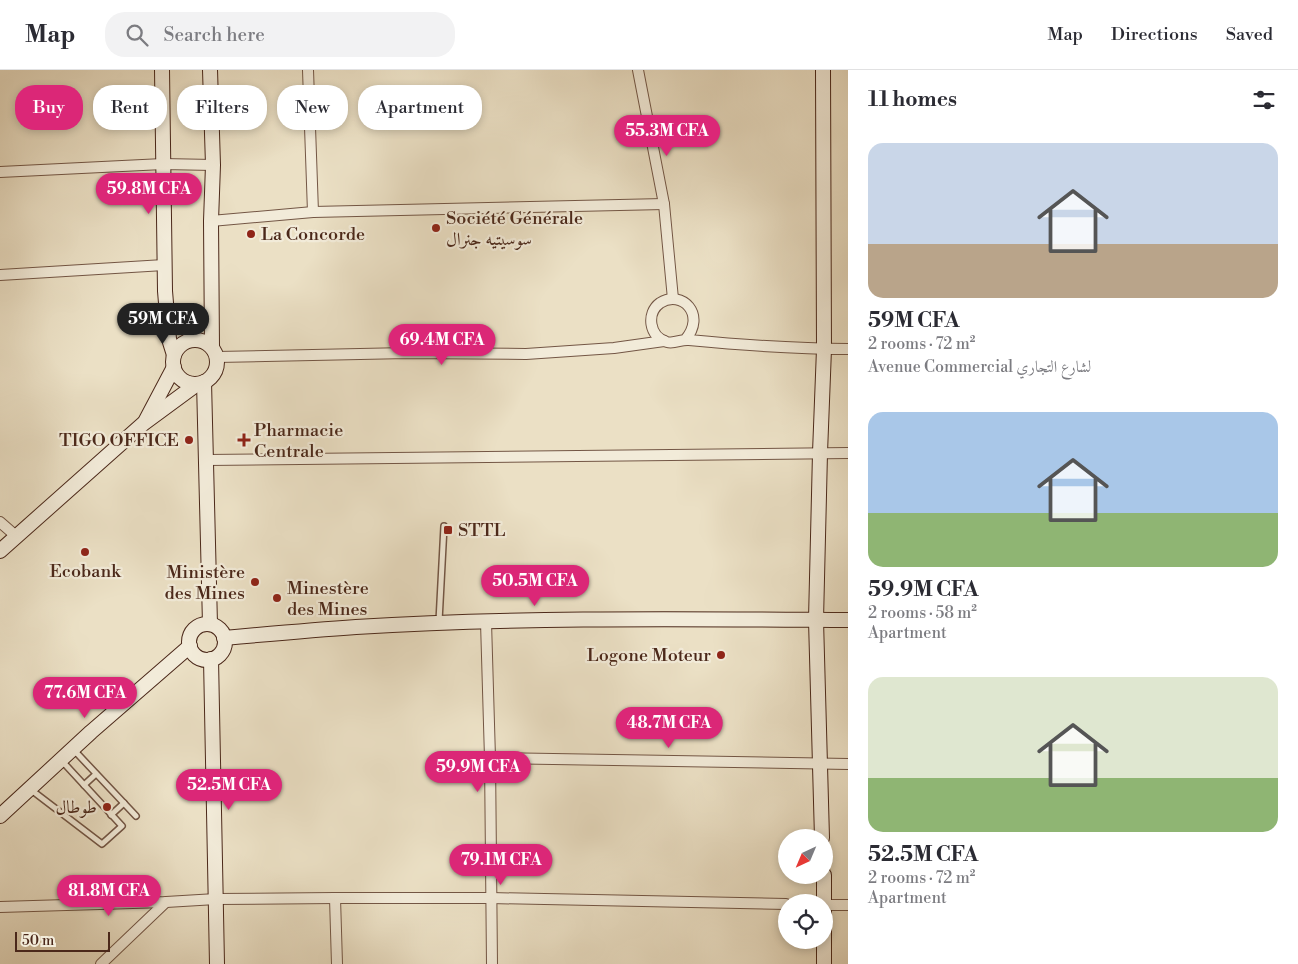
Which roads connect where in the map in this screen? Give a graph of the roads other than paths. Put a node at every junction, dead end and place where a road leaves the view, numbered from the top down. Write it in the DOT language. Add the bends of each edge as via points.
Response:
graph roads {
  1 [pos="162,70"];
  2 [pos="210,70"];
  3 [pos="308,70"];
  4 [pos="638,70"];
  5 [pos="823,70"];
  6 [pos="163,164"];
  7 [pos="213,165"];
  8 [pos="0,172"];
  9 [pos="664,204"];
  10 [pos="314,212"];
  11 [pos="211,221"];
  12 [pos="164,265"];
  13 [pos="0,275"];
  14 [pos="673,299"];
  15 [pos="685,340"];
  16 [pos="664,341"];
  17 [pos="824,349"];
  18 [pos="848,349"];
  19 [pos="215,352"];
  20 [pos="174,361"];
  21 [pos="200,383"];
  22 [pos="144,423"];
  23 [pos="820,453"];
  24 [pos="848,453"];
  25 [pos="207,460"];
  26 [pos="0,522"];
  27 [pos="444,526"];
  28 [pos="16,536"];
  29 [pos="0,551"];
  30 [pos="816,620"];
  31 [pos="848,620"];
  32 [pos="486,622"];
  33 [pos="210,624"];
  34 [pos="439,624"];
  35 [pos="224,638"];
  36 [pos="190,646"];
  37 [pos="211,659"];
  38 [pos="73,749"];
  39 [pos="490,758"];
  40 [pos="61,760"];
  41 [pos="848,764"];
  42 [pos="820,765"];
  43 [pos="96,774"];
  44 [pos="84,785"];
  45 [pos="29,789"];
  46 [pos="124,803"];
  47 [pos="111,815"];
  48 [pos="0,816"];
  49 [pos="136,816"];
  50 [pos="822,829"];
  51 [pos="335,898"];
  52 [pos="490,898"];
  53 [pos="216,899"];
  54 [pos="166,902"];
  55 [pos="778,904"];
  56 [pos="833,905"];
  57 [pos="848,905"];
  58 [pos="0,908"];
  59 [pos="824,949"];
  60 [pos="101,964"];
  61 [pos="216,964"];
  62 [pos="336,964"];
  63 [pos="492,964"];
  64 [pos="824,964"];
  1 -- 6 [label="street"];
  2 -- 7 [label="street"];
  3 -- 10 [label="street"];
  4 -- 9 [label="street"];
  5 -- 17 [label="street"];
  6 -- 7 [label="street"];
  6 -- 8 [label="street"];
  6 -- 12 [label="street"];
  7 -- 11 [label="street"];
  9 -- 10 [label="street"];
  9 -- 14 [label="street"];
  10 -- 11 [label="street"];
  11 -- 19 [label="street"];
  12 -- 13 [label="street"];
  12 -- 20 [label="street" via="168,332"];
  14 -- 15 [label="street" via="686,304 695,322"];
  14 -- 16 [label="street" via="660,304 652,314 654,333"];
  15 -- 16 [label="street" via="675,343"];
  15 -- 17 [label="street"];
  16 -- 19 [label="street" via="526,354"];
  17 -- 18 [label="street"];
  17 -- 23 [label="street"];
  19 -- 20 [label="street" via="205,342 186,341 179,347"];
  19 -- 21 [label="street" via="218,365 215,372"];
  20 -- 21 [label="street" via="180,378 185,382"];
  20 -- 22 [label="street"];
  21 -- 22 [label="street"];
  21 -- 25 [label="street"];
  22 -- 28 [label="street"];
  23 -- 24 [label="street"];
  23 -- 25 [label="street"];
  23 -- 30 [label="street"];
  25 -- 33 [label="street"];
  26 -- 28 [label="street"];
  27 -- 34 [label="lane"];
  28 -- 29 [label="street"];
  30 -- 31 [label="street"];
  30 -- 32 [label="street"];
  30 -- 42 [label="street"];
  32 -- 34 [label="street"];
  32 -- 39 [label="street"];
  33 -- 35 [label="street" via="221,631"];
  33 -- 36 [label="street" via="194,630"];
  34 -- 35 [label="street"];
  35 -- 37 [label="street" via="222,651"];
  36 -- 37 [label="street" via="198,657"];
  36 -- 38 [label="street"];
  37 -- 53 [label="street"];
  38 -- 40 [label="street"];
  38 -- 43 [label="lane"];
  39 -- 42 [label="street"];
  39 -- 52 [label="street"];
  40 -- 44 [label="lane"];
  40 -- 45 [label="street"];
  41 -- 42 [label="street"];
  42 -- 50 [label="street"];
  43 -- 44 [label="lane"];
  43 -- 46 [label="lane"];
  44 -- 47 [label="lane"];
  45 -- 47 [label="lane" via="102,844 122,826"];
  45 -- 48 [label="street"];
  46 -- 47 [label="lane"];
  46 -- 49 [label="lane"];
  51 -- 52 [label="street"];
  51 -- 53 [label="street"];
  51 -- 62 [label="street"];
  52 -- 55 [label="street"];
  52 -- 63 [label="street"];
  53 -- 54 [label="street"];
  53 -- 61 [label="street"];
  54 -- 58 [label="street"];
  54 -- 60 [label="street"];
  56 -- 57 [label="street"];
  59 -- 64 [label="street"];
}
